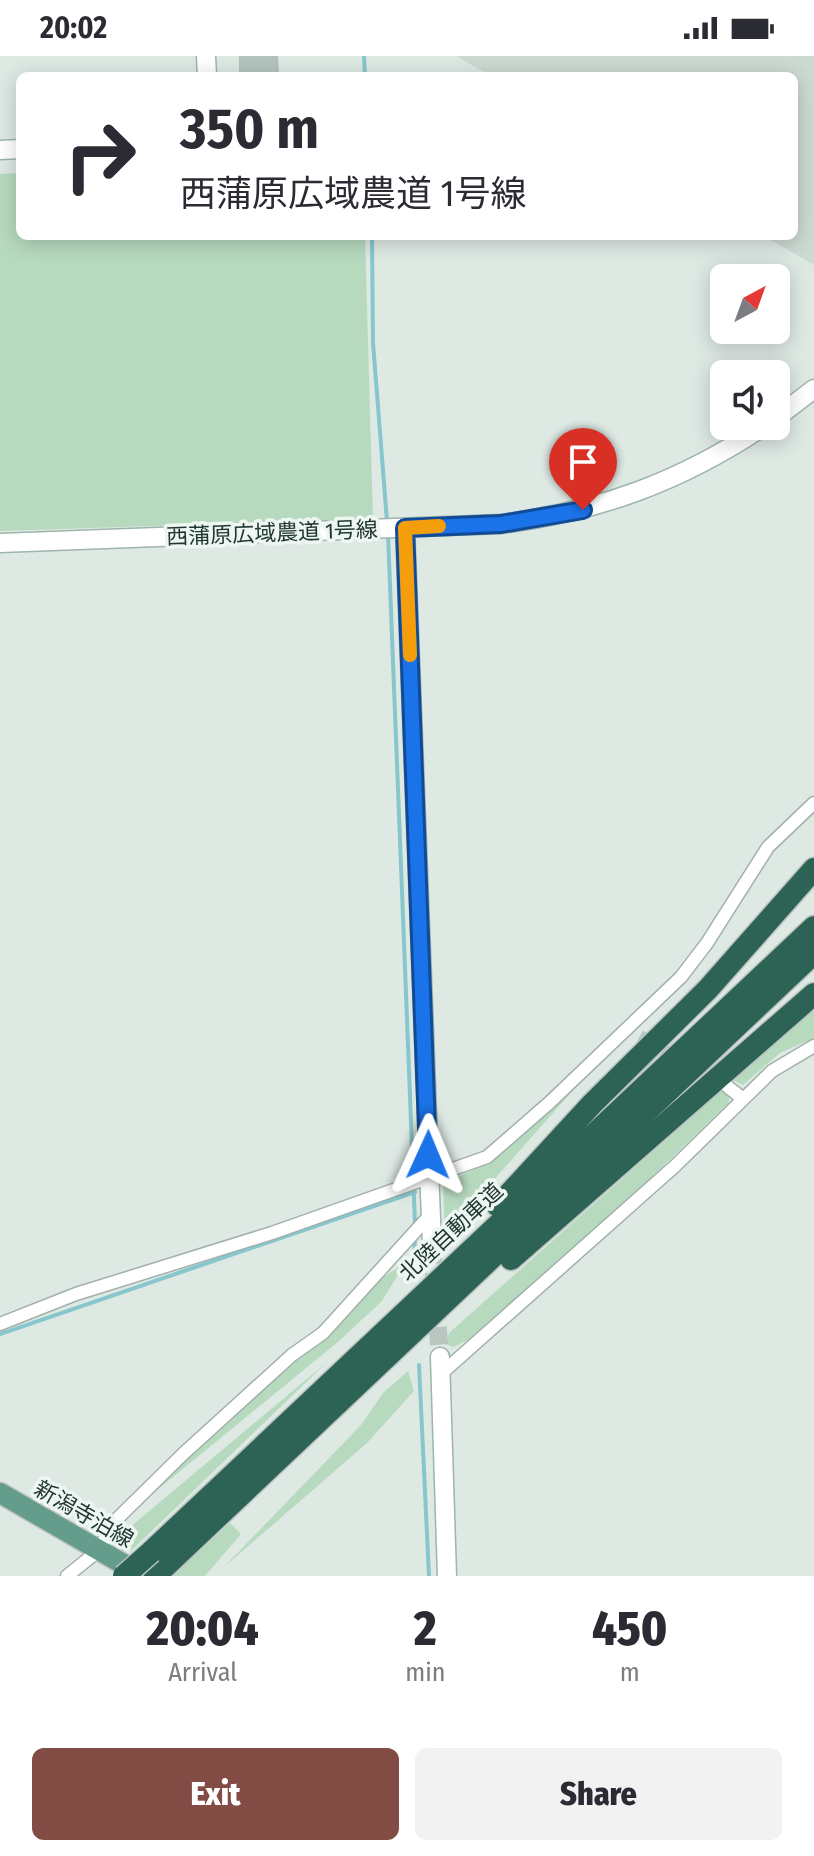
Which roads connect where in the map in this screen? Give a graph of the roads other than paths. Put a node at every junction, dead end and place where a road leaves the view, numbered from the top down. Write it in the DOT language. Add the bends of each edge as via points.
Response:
graph roads {
  1 [pos="814,389"];
  2 [pos="790,407"];
  3 [pos="743,440"];
  4 [pos="405,528"];
  5 [pos="0,543"];
  6 [pos="814,803"];
  7 [pos="814,869"];
  8 [pos="814,927"];
  9 [pos="814,953"];
  10 [pos="814,994"];
  11 [pos="628,1027"];
  12 [pos="640,1036"];
  13 [pos="814,1046"];
  14 [pos="728,1087"];
  15 [pos="742,1098"];
  16 [pos="427,1179"];
  17 [pos="431,1214"];
  18 [pos="432,1246"];
  19 [pos="0,1324"];
  20 [pos="381,1334"];
  21 [pos="441,1365"];
  22 [pos="248,1489"];
  23 [pos="0,1493"];
  24 [pos="98,1551"];
  25 [pos="157,1564"];
  26 [pos="67,1576"];
  27 [pos="124,1576"];
  28 [pos="144,1576"];
  29 [pos="447,1576"];
  1 -- 2 [label="street"];
  3 -- 4 [label="street, 西蒲原広域農道 1号線" via="649,490 563,516"];
  4 -- 5 [label="street, 西蒲原広域農道 1号線"];
  4 -- 16 [label="street" via="429,1106"];
  6 -- 11 [label="street" via="768,847 681,977"];
  7 -- 20 [label="highway" via="708,989 592,1104"];
  8 -- 20 [label="highway, 北陸自動車道"];
  9 -- 22 [label="highway, 北陸自動車道"];
  10 -- 22 [label="highway"];
  11 -- 12 [label="street"];
  11 -- 16 [label="street" via="498,1150"];
  13 -- 15 [label="street" via="778,1066"];
  14 -- 15 [label="street"];
  15 -- 21 [label="street" via="675,1166"];
  16 -- 17 [label="street"];
  16 -- 19 [label="street"];
  17 -- 18 [label="street"];
  17 -- 24 [label="street" via="323,1333 292,1355 127,1510"];
  20 -- 25 [label="highway, 北陸自動車道"];
  21 -- 29 [label="street"];
  22 -- 25 [label="highway, 北陸自動車道"];
  23 -- 24 [label="main road, 新潟寺泊線"];
  24 -- 26 [label="street"];
  24 -- 28 [label="main road, 新潟寺泊線"];
  25 -- 27 [label="highway, 北陸自動車道, bridge"];
}
